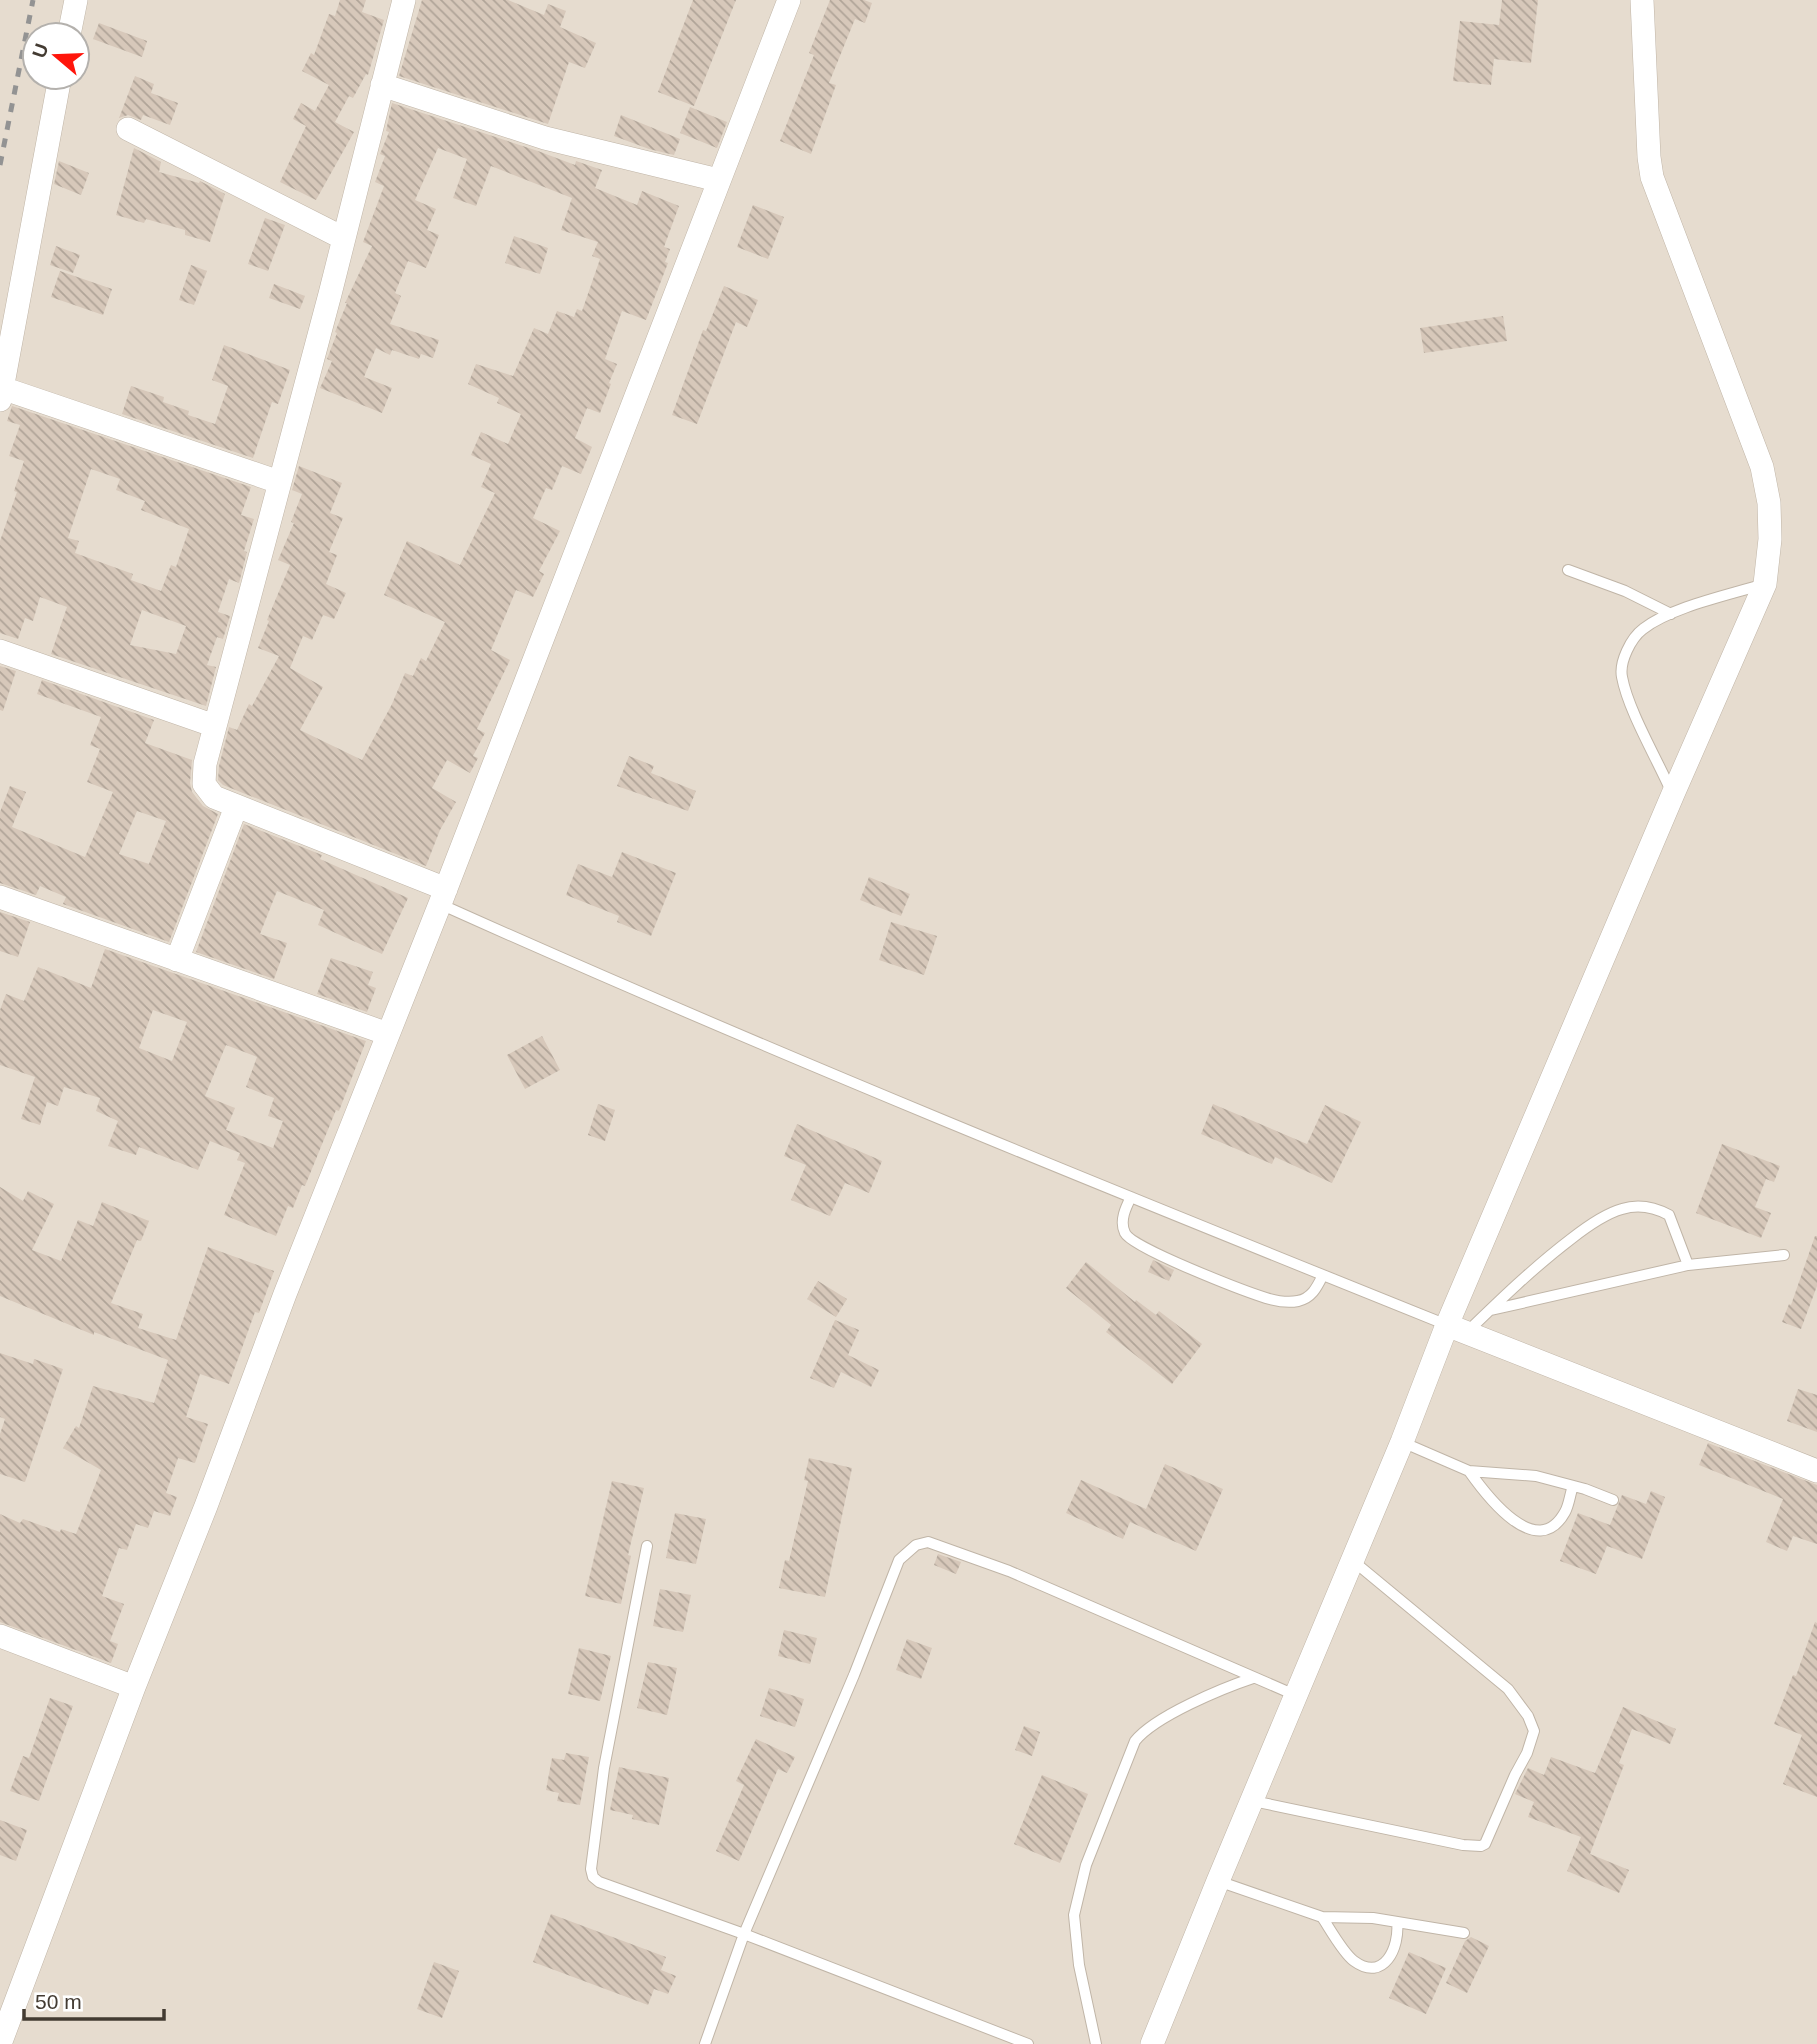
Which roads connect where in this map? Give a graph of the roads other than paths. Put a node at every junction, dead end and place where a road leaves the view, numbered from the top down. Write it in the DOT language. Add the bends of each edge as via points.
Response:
graph roads {
  1 [pos="76,0"];
  2 [pos="789,0"];
  3 [pos="1642,0"];
  4 [pos="402,1"];
  5 [pos="72,21"];
  6 [pos="382,85"];
  7 [pos="57,91"];
  8 [pos="128,129"];
  9 [pos="718,180"];
  10 [pos="343,238"];
  11 [pos="1,394"];
  12 [pos="279,481"];
  13 [pos="1567,570"];
  14 [pos="1765,584"];
  15 [pos="1671,614"];
  16 [pos="0,651"];
  17 [pos="215,726"];
  18 [pos="1673,794"];
  19 [pos="236,807"];
  20 [pos="443,896"];
  21 [pos="0,897"];
  22 [pos="177,960"];
  23 [pos="388,1034"];
  24 [pos="1131,1197"];
  25 [pos="1784,1255"];
  26 [pos="1688,1265"];
  27 [pos="1323,1275"];
  28 [pos="1489,1311"];
  29 [pos="1456,1329"];
  30 [pos="1402,1442"];
  31 [pos="1469,1471"];
  32 [pos="1817,1471"];
  33 [pos="1573,1486"];
  34 [pos="1613,1500"];
  35 [pos="647,1546"];
  36 [pos="1352,1560"];
  37 [pos="0,1636"];
  38 [pos="1254,1678"];
  39 [pos="134,1687"];
  40 [pos="1296,1695"];
  41 [pos="1253,1801"];
  42 [pos="1218,1881"];
  43 [pos="1322,1917"];
  44 [pos="1397,1922"];
  45 [pos="1464,1933"];
  46 [pos="744,1934"];
  47 [pos="0,2044"];
  48 [pos="705,2044"];
  49 [pos="1028,2044"];
  50 [pos="1096,2044"];
  51 [pos="1152,2044"];
  1 -- 5 [label="street"];
  2 -- 9 [label="street"];
  3 -- 14 [label="street" via="1653,177 1762,467 1770,539"];
  4 -- 6 [label="street"];
  6 -- 9 [label="street" via="545,138"];
  6 -- 10 [label="street"];
  7 -- 11 [label="street"];
  8 -- 10 [label="street"];
  9 -- 20 [label="street"];
  10 -- 12 [label="street"];
  11 -- 12 [label="street"];
  12 -- 17 [label="street"];
  13 -- 15 [label="lane"];
  14 -- 15 [label="lane"];
  14 -- 18 [label="street"];
  15 -- 18 [label="lane" via="1641,630 1626,651 1621,674"];
  16 -- 17 [label="street"];
  17 -- 19 [label="street" via="204,784 214,797"];
  18 -- 29 [label="street"];
  19 -- 20 [label="street"];
  19 -- 22 [label="street"];
  20 -- 23 [label="street"];
  20 -- 24 [label="lane" via="655,999"];
  21 -- 22 [label="street"];
  22 -- 23 [label="street"];
  23 -- 39 [label="street"];
  24 -- 27 [label="lane"];
  24 -- 27 [label="lane" via="1124,1233 1188,1267 1285,1302 1311,1296"];
  25 -- 26 [label="lane"];
  26 -- 28 [label="lane"];
  26 -- 28 [label="lane" via="1669,1215 1642,1206 1621,1209 1587,1227 1534,1267"];
  27 -- 29 [label="lane"];
  28 -- 29 [label="lane"];
  29 -- 30 [label="street"];
  29 -- 32 [label="street"];
  30 -- 31 [label="lane"];
  30 -- 36 [label="street"];
  31 -- 33 [label="lane" via="1536,1476"];
  31 -- 33 [label="lane" via="1511,1521 1541,1530 1552,1527 1565,1512"];
  33 -- 34 [label="lane"];
  35 -- 46 [label="lane" via="604,1768 591,1869 599,1882"];
  36 -- 40 [label="street"];
  36 -- 41 [label="lane" via="1508,1689 1534,1731 1528,1753 1481,1846"];
  37 -- 39 [label="street"];
  38 -- 40 [label="lane"];
  38 -- 46 [label="lane" via="1009,1571 928,1542 916,1545 899,1560"];
  38 -- 50 [label="lane" via="1220,1689 1149,1728 1135,1741 1086,1865 1074,1915"];
  39 -- 47 [label="street"];
  40 -- 41 [label="street"];
  41 -- 42 [label="street"];
  42 -- 43 [label="lane"];
  42 -- 51 [label="street"];
  43 -- 44 [label="lane"];
  43 -- 44 [label="lane" via="1353,1960 1374,1967 1395,1951"];
  44 -- 45 [label="lane"];
  46 -- 48 [label="lane"];
  46 -- 49 [label="lane"];
}
